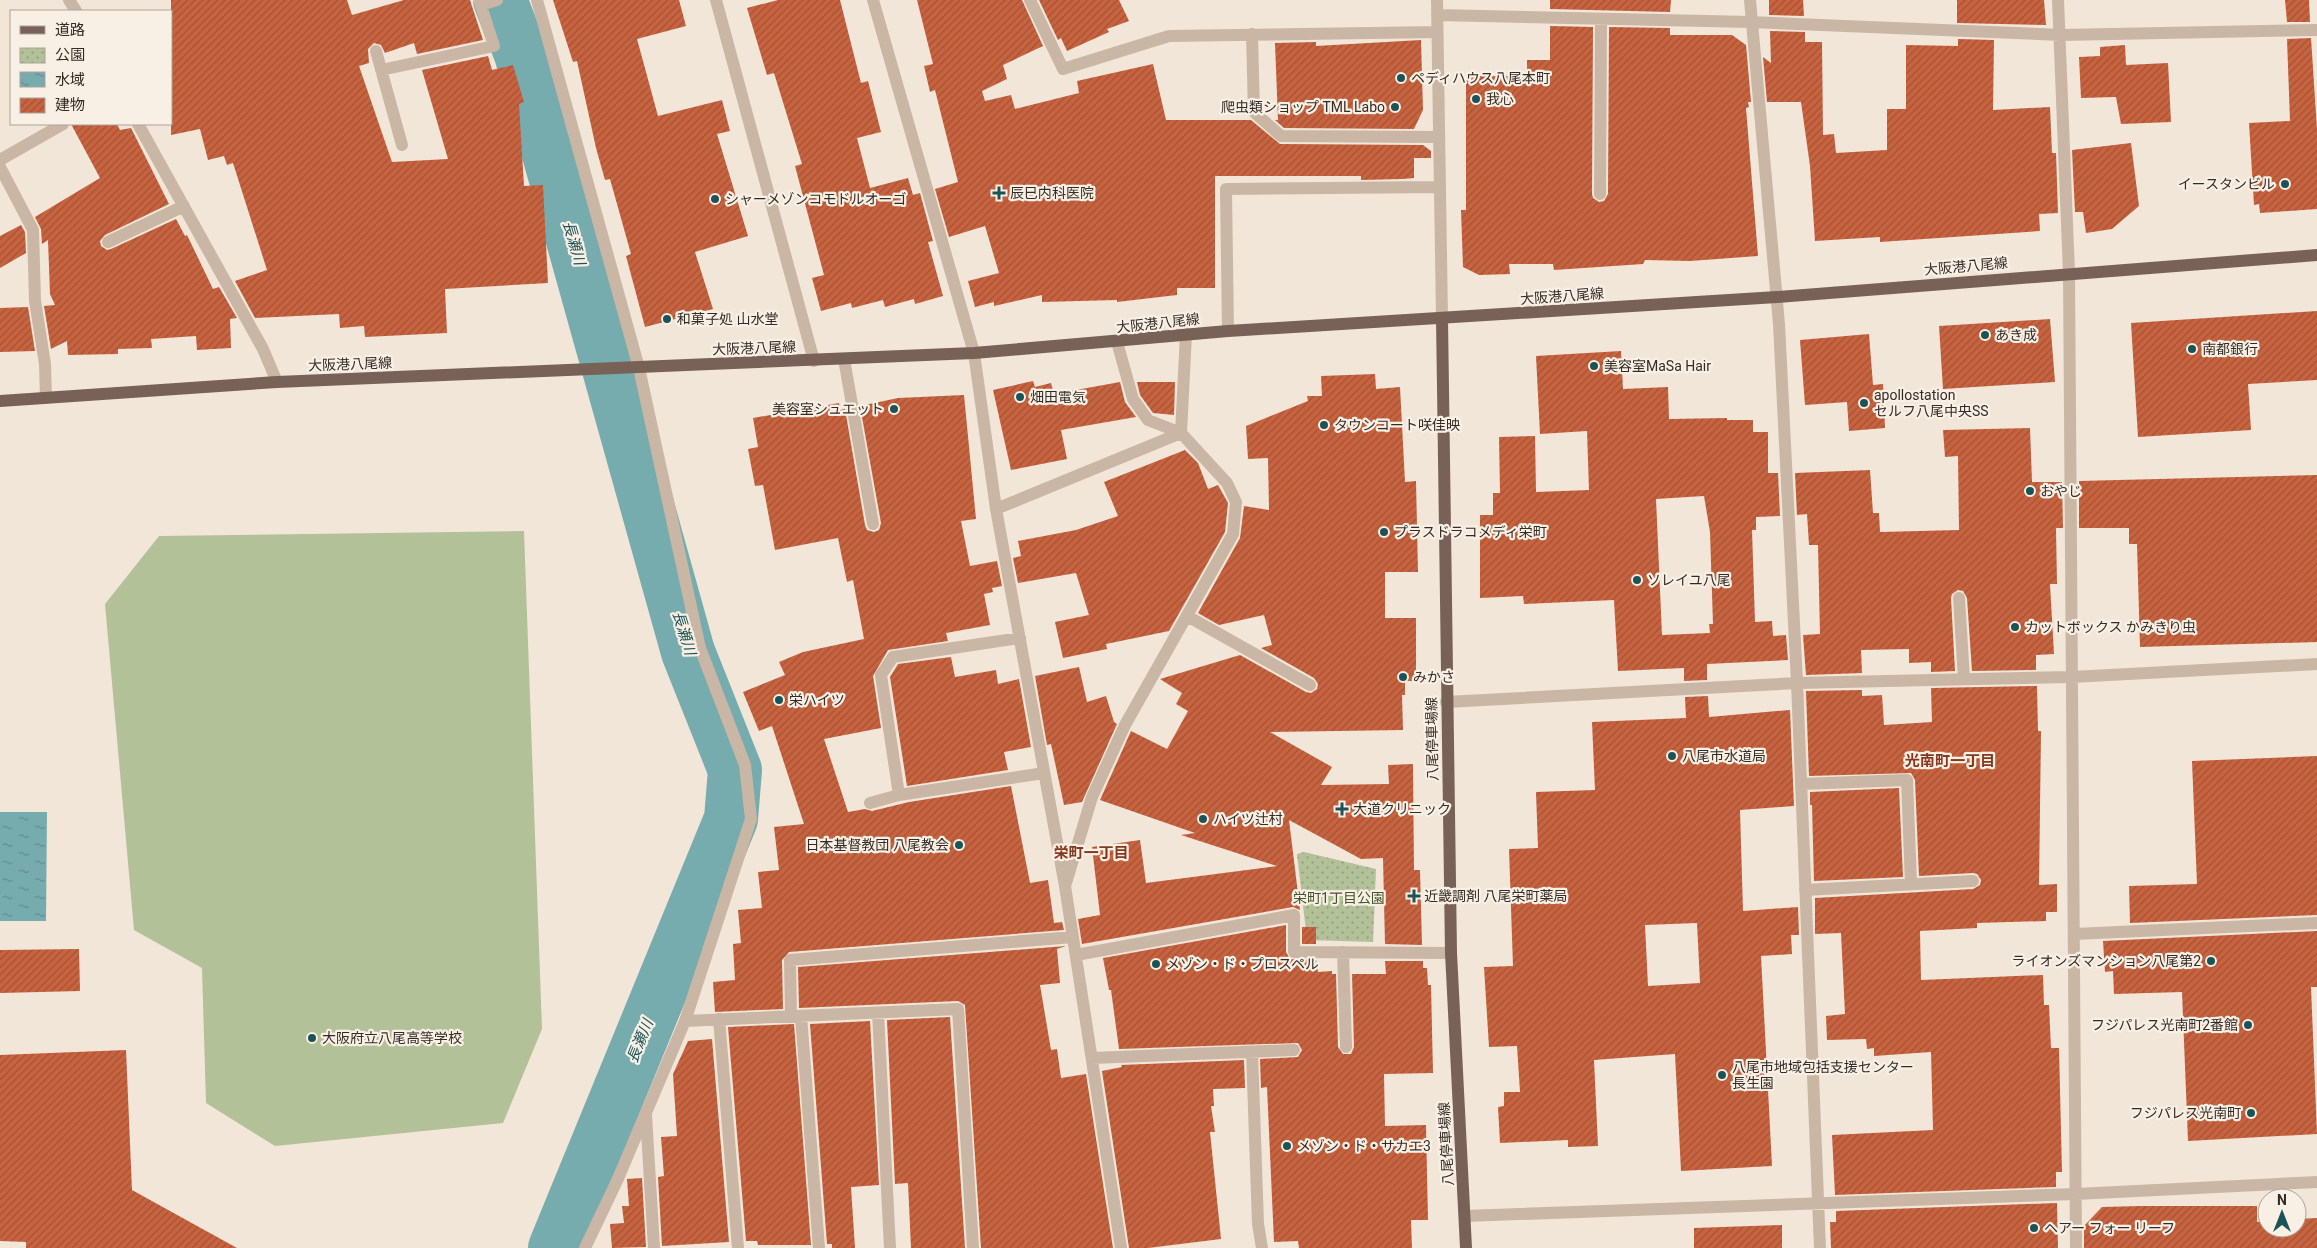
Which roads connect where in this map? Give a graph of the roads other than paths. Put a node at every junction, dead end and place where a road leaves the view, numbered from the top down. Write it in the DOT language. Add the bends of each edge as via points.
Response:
graph roads {
  1 [pos="496,0"];
  2 [pos="537,0"];
  3 [pos="716,0"];
  4 [pos="873,0"];
  5 [pos="1030,0"];
  6 [pos="1437,0"];
  7 [pos="1750,0"];
  8 [pos="2058,0"];
  9 [pos="480,3"];
  10 [pos="1437,15"];
  11 [pos="1601,20"];
  12 [pos="1751,22"];
  13 [pos="2317,30"];
  14 [pos="1437,32"];
  15 [pos="1252,34"];
  16 [pos="2061,35"];
  17 [pos="376,51"];
  18 [pos="381,70"];
  19 [pos="62,125"];
  20 [pos="139,125"];
  21 [pos="1438,137"];
  22 [pos="402,146"];
  23 [pos="0,160"];
  24 [pos="0,167"];
  25 [pos="1439,187"];
  26 [pos="1600,194"];
  27 [pos="184,206"];
  28 [pos="108,242"];
  29 [pos="2317,255"];
  30 [pos="2069,273"];
  31 [pos="1777,297"];
  32 [pos="1442,318"];
  33 [pos="1228,331"];
  34 [pos="1186,334"];
  35 [pos="1117,342"];
  36 [pos="974,353"];
  37 [pos="844,359"];
  38 [pos="814,360"];
  39 [pos="639,368"];
  40 [pos="277,382"];
  41 [pos="46,398"];
  42 [pos="0,401"];
  43 [pos="1181,433"];
  44 [pos="996,509"];
  45 [pos="873,524"];
  46 [pos="1959,598"];
  47 [pos="1187,616"];
  48 [pos="1020,638"];
  49 [pos="2317,664"];
  50 [pos="2072,677"];
  51 [pos="1964,679"];
  52 [pos="1797,683"];
  53 [pos="1310,685"];
  54 [pos="1446,702"];
  55 [pos="1044,773"];
  56 [pos="1801,784"];
  57 [pos="899,795"];
  58 [pos="870,803"];
  59 [pos="1973,881"];
  60 [pos="1911,884"];
  61 [pos="1065,886"];
  62 [pos="1805,890"];
  63 [pos="2317,923"];
  64 [pos="2074,934"];
  65 [pos="1073,937"];
  66 [pos="1343,952"];
  67 [pos="1452,953"];
  68 [pos="1076,955"];
  69 [pos="878,1013"];
  70 [pos="796,1016"];
  71 [pos="719,1019"];
  72 [pos="685,1020"];
  73 [pos="1346,1047"];
  74 [pos="1294,1050"];
  75 [pos="1252,1052"];
  76 [pos="1092,1058"];
  77 [pos="646,1112"];
  78 [pos="2317,1182"];
  79 [pos="2076,1194"];
  80 [pos="1817,1204"];
  81 [pos="1465,1216"];
  82 [pos="585,1248"];
  83 [pos="654,1248"];
  84 [pos="738,1248"];
  85 [pos="819,1248"];
  86 [pos="890,1248"];
  87 [pos="973,1248"];
  88 [pos="1121,1248"];
  89 [pos="1262,1248"];
  90 [pos="1466,1248"];
  91 [pos="1820,1248"];
  92 [pos="2076,1248"];
  1 -- 9 [label="street"];
  2 -- 39 [label="street"];
  3 -- 38 [label="street"];
  4 -- 36 [label="street"];
  5 -- 15 [label="street" via="1063,69 1169,36"];
  6 -- 10 [label="street"];
  7 -- 12 [label="street"];
  8 -- 16 [label="street"];
  9 -- 18 [label="street" via="494,46"];
  10 -- 11 [label="street"];
  10 -- 14 [label="street"];
  11 -- 12 [label="street"];
  11 -- 26 [label="street"];
  12 -- 16 [label="street"];
  12 -- 31 [label="street"];
  13 -- 16 [label="street"];
  14 -- 15 [label="street"];
  14 -- 21 [label="street"];
  15 -- 21 [label="street" via="1254,112 1281,136"];
  16 -- 30 [label="street"];
  17 -- 18 [label="street"];
  18 -- 22 [label="street"];
  19 -- 23 [label="street"];
  20 -- 27 [label="street"];
  21 -- 25 [label="street"];
  24 -- 41 [label="street" via="33,230 35,301 46,364"];
  25 -- 32 [label="street"];
  25 -- 33 [label="street" via="1226,189"];
  27 -- 28 [label="street"];
  27 -- 40 [label="street" via="263,349"];
  29 -- 30 [label="main road, 大阪港八尾線"];
  30 -- 31 [label="main road, 大阪港八尾線"];
  30 -- 50 [label="street"];
  31 -- 32 [label="main road, 大阪港八尾線"];
  31 -- 52 [label="street"];
  32 -- 33 [label="main road, 大阪港八尾線"];
  32 -- 54 [label="main road, 八尾停車場線"];
  33 -- 34 [label="main road, 大阪港八尾線"];
  34 -- 35 [label="main road, 大阪港八尾線"];
  34 -- 43 [label="street"];
  35 -- 36 [label="main road, 大阪港八尾線"];
  35 -- 43 [label="street" via="1133,400 1148,420"];
  36 -- 37 [label="main road, 大阪港八尾線"];
  36 -- 44 [label="street"];
  37 -- 38 [label="main road, 大阪港八尾線"];
  37 -- 45 [label="street"];
  38 -- 39 [label="main road, 大阪港八尾線"];
  39 -- 40 [label="main road, 大阪港八尾線"];
  39 -- 72 [label="street" via="700,648 745,766 750,819"];
  40 -- 41 [label="main road, 大阪港八尾線"];
  41 -- 42 [label="main road, 大阪港八尾線"];
  43 -- 44 [label="street"];
  43 -- 47 [label="street" via="1227,483 1236,502 1233,534"];
  44 -- 48 [label="street"];
  46 -- 51 [label="street"];
  47 -- 53 [label="street"];
  47 -- 61 [label="street" via="1125,725 1096,788"];
  48 -- 55 [label="street"];
  48 -- 57 [label="street" via="893,658 881,675"];
  49 -- 50 [label="street"];
  50 -- 51 [label="street"];
  50 -- 64 [label="street"];
  51 -- 52 [label="street"];
  52 -- 54 [label="street"];
  52 -- 56 [label="street"];
  54 -- 67 [label="main road, 八尾停車場線"];
  55 -- 57 [label="street"];
  55 -- 61 [label="street"];
  56 -- 60 [label="street" via="1907,780"];
  56 -- 62 [label="street"];
  57 -- 58 [label="street"];
  59 -- 60 [label="street"];
  60 -- 62 [label="street"];
  61 -- 65 [label="street"];
  62 -- 80 [label="street"];
  63 -- 64 [label="street"];
  64 -- 79 [label="street"];
  65 -- 68 [label="street"];
  65 -- 70 [label="street" via="790,960"];
  66 -- 67 [label="street"];
  66 -- 68 [label="street" via="1294,952 1294,915"];
  66 -- 73 [label="street"];
  67 -- 81 [label="main road, 八尾停車場線"];
  68 -- 76 [label="street"];
  69 -- 70 [label="street"];
  69 -- 86 [label="street"];
  69 -- 87 [label="street" via="958,1009"];
  70 -- 71 [label="street"];
  70 -- 85 [label="street"];
  71 -- 72 [label="street"];
  71 -- 84 [label="street"];
  72 -- 77 [label="street"];
  74 -- 75 [label="street"];
  75 -- 76 [label="street"];
  75 -- 89 [label="street" via="1258,1224"];
  76 -- 88 [label="street"];
  77 -- 82 [label="street"];
  77 -- 83 [label="street"];
  78 -- 79 [label="street"];
  79 -- 80 [label="street"];
  79 -- 92 [label="street"];
  80 -- 81 [label="street"];
  80 -- 91 [label="street"];
  81 -- 90 [label="main road, 八尾停車場線"];
}
